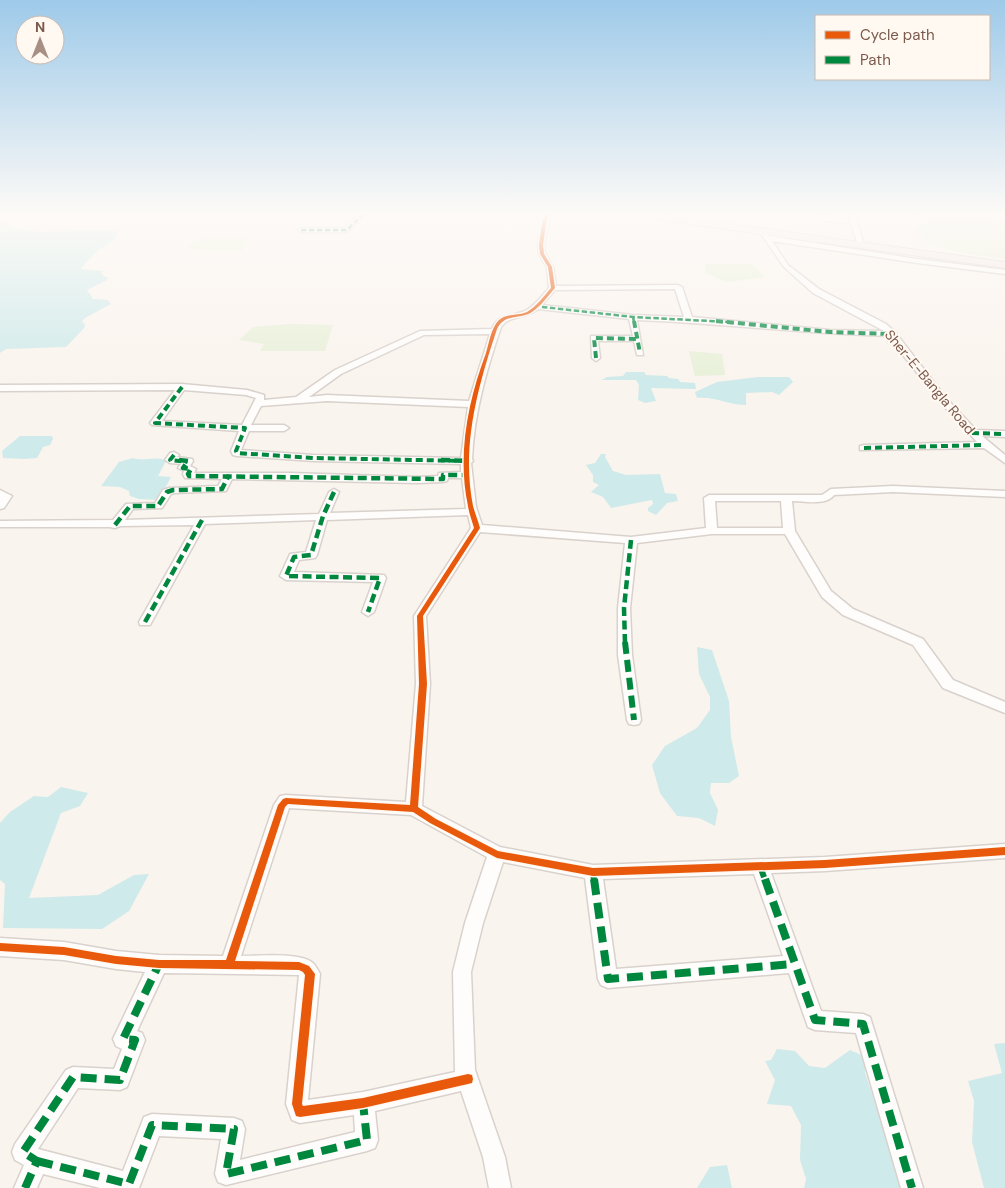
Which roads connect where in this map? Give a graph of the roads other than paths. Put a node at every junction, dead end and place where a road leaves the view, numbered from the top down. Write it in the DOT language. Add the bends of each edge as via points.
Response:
graph roads {
  1 [pos="550,270"];
  2 [pos="791,270"];
  3 [pos="993,270"];
  4 [pos="1005,272"];
  5 [pos="553,288"];
  6 [pos="534,306"];
  7 [pos="633,317"];
  8 [pos="689,320"];
  9 [pos="496,331"];
  10 [pos="892,334"];
  11 [pos="637,338"];
  12 [pos="640,353"];
  13 [pos="596,358"];
  14 [pos="182,387"];
  15 [pos="0,388"];
  16 [pos="299,400"];
  17 [pos="258,403"];
  18 [pos="474,404"];
  19 [pos="244,428"];
  20 [pos="284,428"];
  21 [pos="972,434"];
  22 [pos="1005,434"];
  23 [pos="984,445"];
  24 [pos="864,448"];
  25 [pos="174,455"];
  26 [pos="1005,460"];
  27 [pos="468,461"];
  28 [pos="468,474"];
  29 [pos="230,475"];
  30 [pos="334,492"];
  31 [pos="0,493"];
  32 [pos="1005,494"];
  33 [pos="786,498"];
  34 [pos="0,506"];
  35 [pos="471,512"];
  36 [pos="323,516"];
  37 [pos="202,520"];
  38 [pos="0,524"];
  39 [pos="116,525"];
  40 [pos="478,528"];
  41 [pos="712,531"];
  42 [pos="789,531"];
  43 [pos="631,540"];
  44 [pos="368,612"];
  45 [pos="145,622"];
  46 [pos="1005,708"];
  47 [pos="634,720"];
  48 [pos="414,809"];
  49 [pos="1005,851"];
  50 [pos="497,854"];
  51 [pos="760,866"];
  52 [pos="593,872"];
  53 [pos="0,947"];
  54 [pos="159,964"];
  55 [pos="794,964"];
  56 [pos="229,965"];
  57 [pos="468,1079"];
  58 [pos="363,1103"];
  59 [pos="37,1161"];
  60 [pos="25,1188"];
  61 [pos="500,1188"];
  62 [pos="912,1188"];
  1 -- 5 [label="street"];
  2 -- 10 [label="street, Sher-E-Bangla Road" via="816,291 883,326"];
  3 -- 4 [label="street"];
  5 -- 6 [label="street"];
  5 -- 8 [label="street" via="678,287"];
  6 -- 7 [label="street"];
  6 -- 9 [label="street" via="527,312 504,319"];
  7 -- 8 [label="street"];
  7 -- 11 [label="street"];
  8 -- 10 [label="street"];
  9 -- 16 [label="street" via="426,332 338,372"];
  9 -- 18 [label="street" via="484,362"];
  10 -- 21 [label="street, Sher-E-Bangla Road"];
  11 -- 12 [label="street"];
  11 -- 13 [label="street" via="594,338"];
  14 -- 15 [label="street"];
  14 -- 17 [label="street" via="259,395 262,397"];
  14 -- 19 [label="street" via="155,423"];
  16 -- 17 [label="street"];
  16 -- 18 [label="street" via="327,398"];
  17 -- 19 [label="street"];
  18 -- 27 [label="street" via="467,443"];
  19 -- 20 [label="street"];
  19 -- 27 [label="street" via="236,452 314,458"];
  21 -- 22 [label="street"];
  21 -- 23 [label="street, Sher-E-Bangla Road"];
  23 -- 24 [label="street"];
  23 -- 26 [label="street, Sher-E-Bangla Road"];
  25 -- 29 [label="street" via="170,460 188,461 183,468 191,469 188,475"];
  27 -- 28 [label="street"];
  28 -- 29 [label="street" via="418,480"];
  28 -- 35 [label="street"];
  29 -- 39 [label="street" via="222,488 173,490 167,492 158,506 130,506"];
  30 -- 36 [label="street"];
  31 -- 34 [label="street" via="8,496"];
  32 -- 33 [label="street" via="893,489 831,492 822,498"];
  33 -- 41 [label="street" via="708,498"];
  33 -- 42 [label="street"];
  35 -- 36 [label="street"];
  35 -- 40 [label="street"];
  36 -- 37 [label="street"];
  36 -- 44 [label="street" via="311,555 294,557 286,576 380,578"];
  37 -- 39 [label="street"];
  37 -- 45 [label="street"];
  38 -- 39 [label="street"];
  40 -- 43 [label="street"];
  40 -- 48 [label="street" via="420,616 423,684"];
  41 -- 42 [label="street"];
  41 -- 43 [label="street"];
  42 -- 46 [label="street" via="826,594 838,606 914,639 948,684"];
  43 -- 47 [label="street" via="624,608 625,655"];
  48 -- 50 [label="street"];
  48 -- 56 [label="street" via="286,801"];
  49 -- 51 [label="street"];
  50 -- 52 [label="street"];
  50 -- 57 [label="street" via="462,972"];
  51 -- 52 [label="street"];
  51 -- 55 [label="street"];
  52 -- 55 [label="street" via="608,979"];
  53 -- 54 [label="street" via="64,951"];
  54 -- 56 [label="street"];
  54 -- 59 [label="street" via="123,1039 135,1040 120,1080 73,1077 23,1152"];
  55 -- 62 [label="street" via="815,1020 863,1024"];
  56 -- 58 [label="street" via="299,966 306,969 310,974 297,1104 300,1112"];
  57 -- 58 [label="street"];
  57 -- 61 [label="street" via="494,1157"];
  58 -- 59 [label="street" via="367,1140 226,1174 234,1128 152,1125 129,1184"];
  59 -- 60 [label="street"];
}
